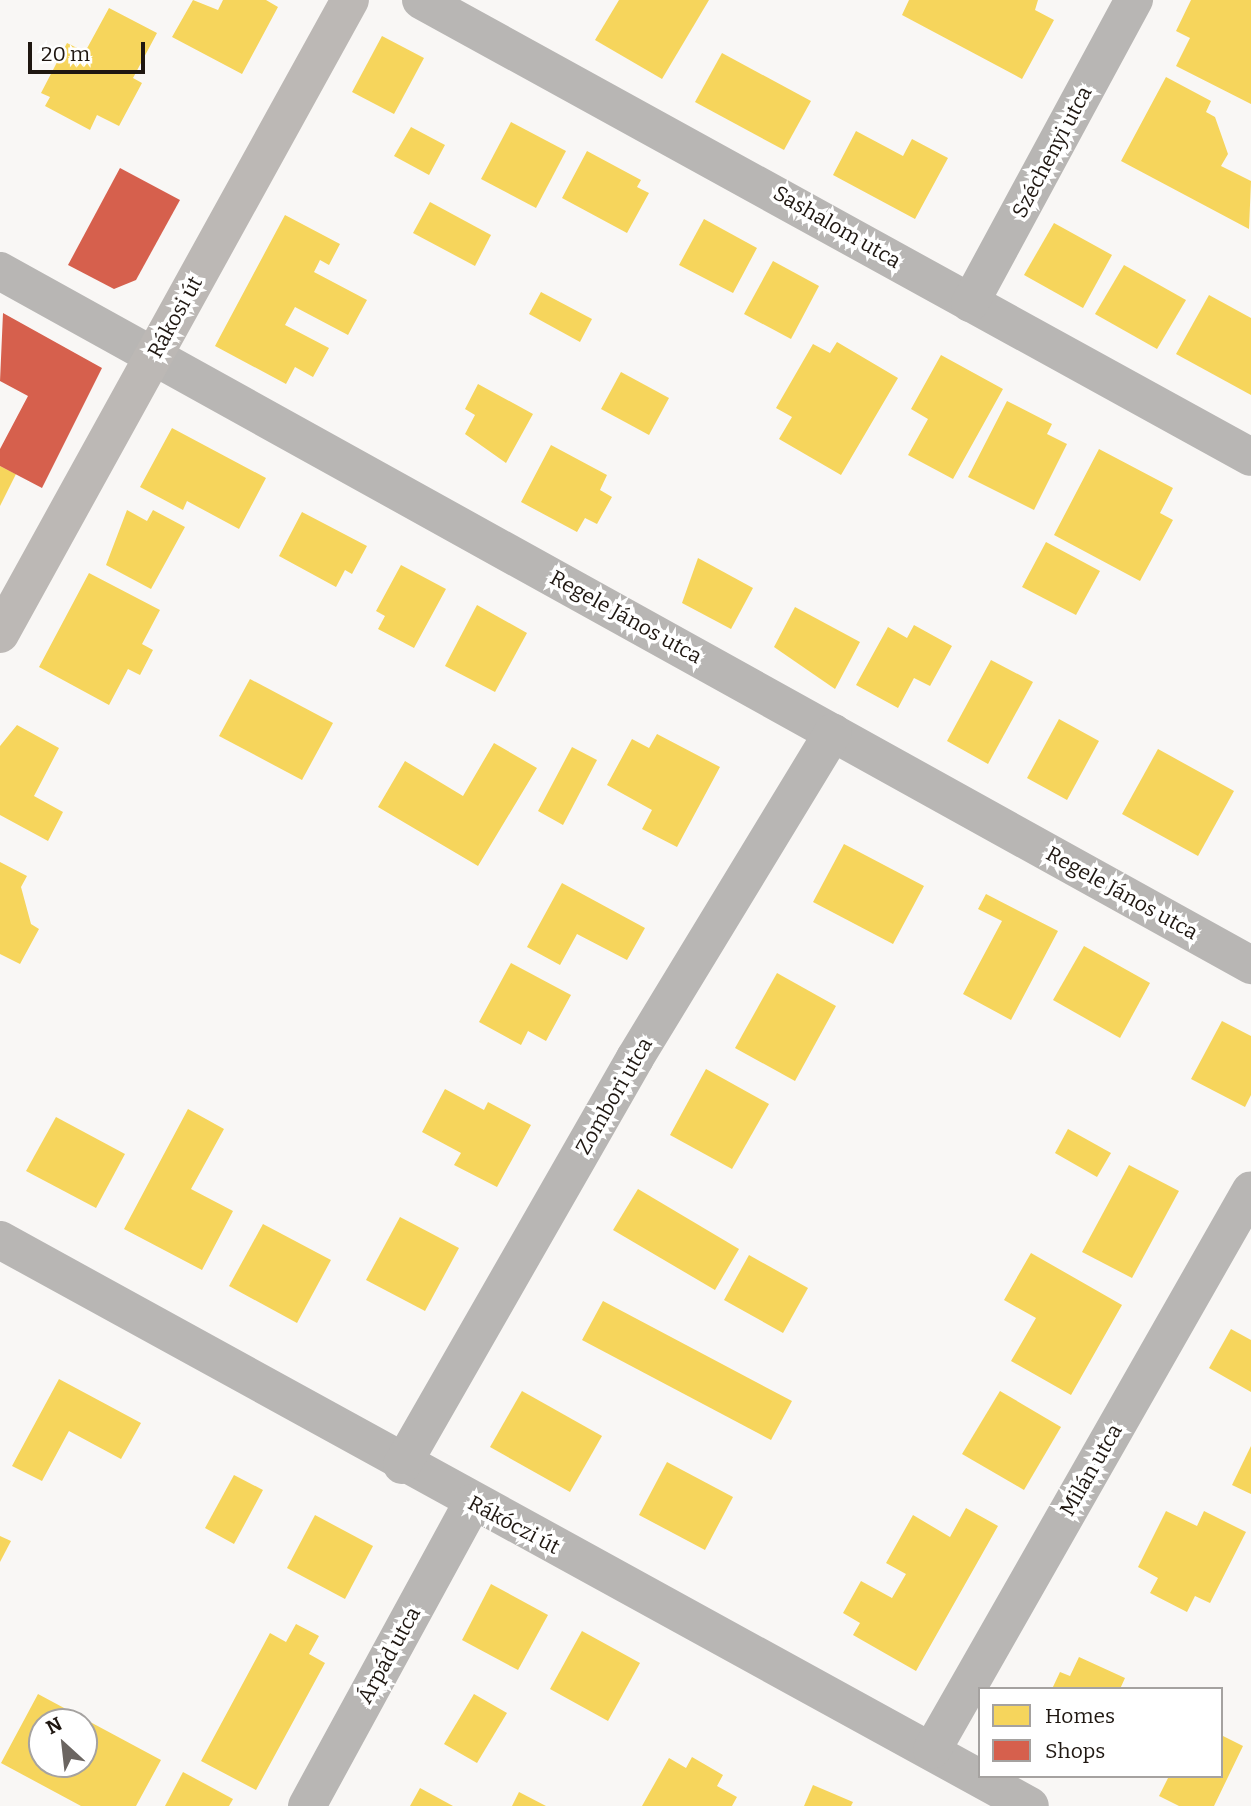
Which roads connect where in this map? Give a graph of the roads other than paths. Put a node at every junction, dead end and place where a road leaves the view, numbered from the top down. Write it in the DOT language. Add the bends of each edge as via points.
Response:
graph roads {
  1 [pos="350,0"];
  2 [pos="421,0"];
  3 [pos="1133,0"];
  4 [pos="0,271"];
  5 [pos="970,303"];
  6 [pos="154,356"];
  7 [pos="1251,457"];
  8 [pos="0,634"];
  9 [pos="833,732"];
  10 [pos="1251,965"];
  11 [pos="1251,1190"];
  12 [pos="0,1240"];
  13 [pos="402,1465"];
  14 [pos="472,1503"];
  15 [pos="932,1751"];
  16 [pos="978,1777"];
  17 [pos="980,1778"];
  18 [pos="307,1806"];
  19 [pos="1030,1806"];
  1 -- 6 [label="main road, Rákosi út"];
  2 -- 5 [label="street, Sashalom utca" via="678,136"];
  3 -- 5 [label="street, Széchenyi utca"];
  4 -- 6 [label="street, Regele János utca"];
  5 -- 7 [label="street, Sashalom utca"];
  6 -- 8 [label="main road, Rákosi út"];
  6 -- 9 [label="street, Regele János utca"];
  9 -- 10 [label="street, Regele János utca"];
  9 -- 13 [label="street, Zombori utca" via="635,1058"];
  11 -- 15 [label="street, Milán utca"];
  12 -- 13 [label="street, Rákóczi út"];
  13 -- 14 [label="street, Rákóczi út"];
  14 -- 15 [label="street, Rákóczi út"];
  14 -- 18 [label="street, Árpád utca"];
  15 -- 16 [label="street, Rákóczi út"];
  17 -- 19 [label="street, Rákóczi út"];
}
